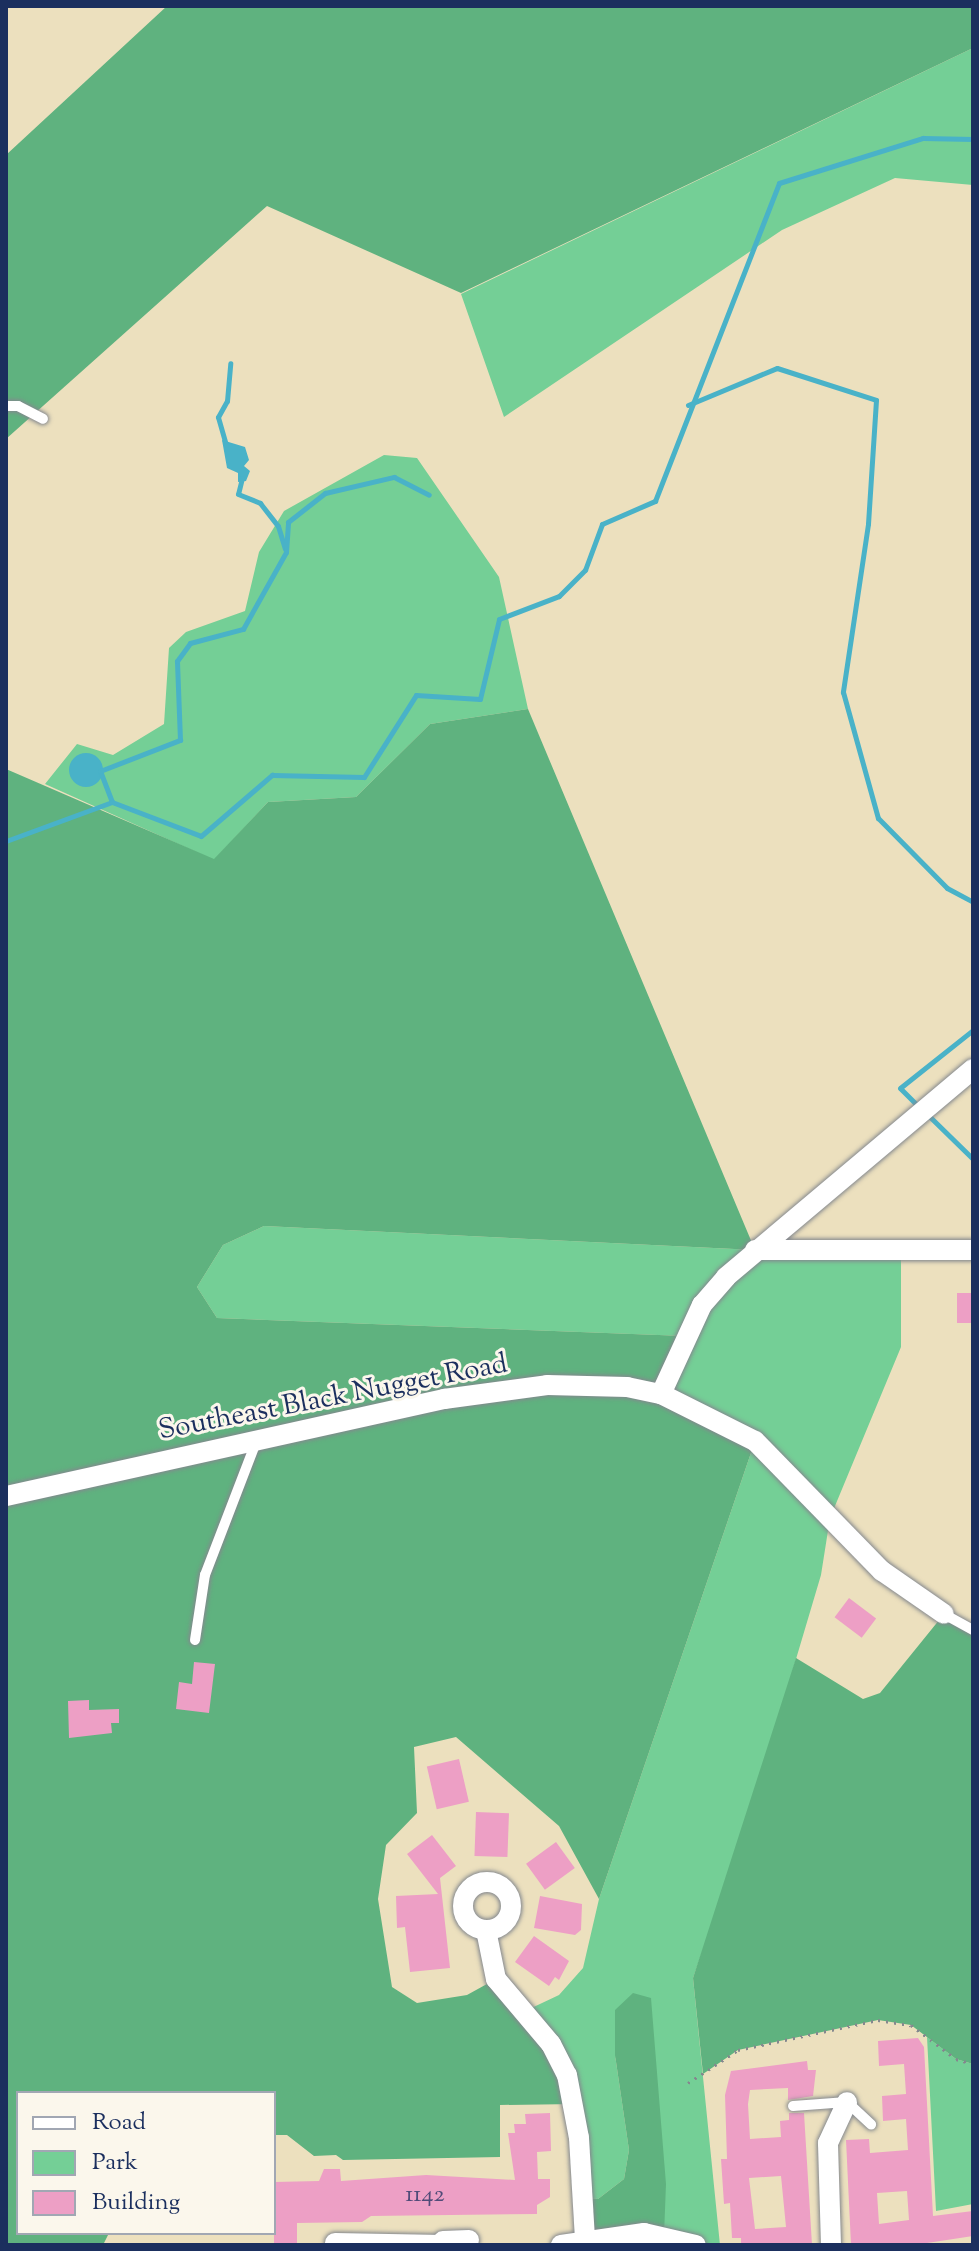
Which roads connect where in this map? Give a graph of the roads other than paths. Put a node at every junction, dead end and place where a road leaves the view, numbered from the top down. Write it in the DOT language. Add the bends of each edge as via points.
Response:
graph roads {
  1 [pos="6,406"];
  2 [pos="43,419"];
  3 [pos="973,1069"];
  4 [pos="755,1250"];
  5 [pos="973,1250"];
  6 [pos="661,1394"];
  7 [pos="257,1440"];
  8 [pos="6,1496"];
  9 [pos="944,1614"];
  10 [pos="973,1630"];
  11 [pos="195,1640"];
  12 [pos="486,1930"];
  13 [pos="847,2102"];
  14 [pos="793,2106"];
  15 [pos="871,2124"];
  16 [pos="585,2238"];
  17 [pos="469,2240"];
  18 [pos="335,2243"];
  19 [pos="443,2243"];
  20 [pos="561,2245"];
  21 [pos="696,2245"];
  22 [pos="831,2245"];
  1 -- 2 [label="lane"];
  3 -- 4 [label="street"];
  4 -- 5 [label="street"];
  4 -- 6 [label="street" via="702,1305"];
  6 -- 7 [label="street, Southeast Black Nugget Road" via="590,1384 519,1388"];
  6 -- 9 [label="street, Southeast Black Nugget Road" via="755,1441 882,1571"];
  7 -- 8 [label="street, Southeast Black Nugget Road"];
  7 -- 11 [label="lane" via="205,1575"];
  9 -- 10 [label="lane, Southeast Black Nugget Road"];
  12 -- 16 [label="street" via="496,1979 551,2044 567,2075 579,2138"];
  13 -- 14 [label="lane"];
  13 -- 15 [label="lane"];
  13 -- 22 [label="street" via="828,2143 821,2196 836,2220"];
  16 -- 20 [label="street"];
  16 -- 21 [label="street" via="644,2233"];
  17 -- 19 [label="street"];
  18 -- 19 [label="street"];
}
